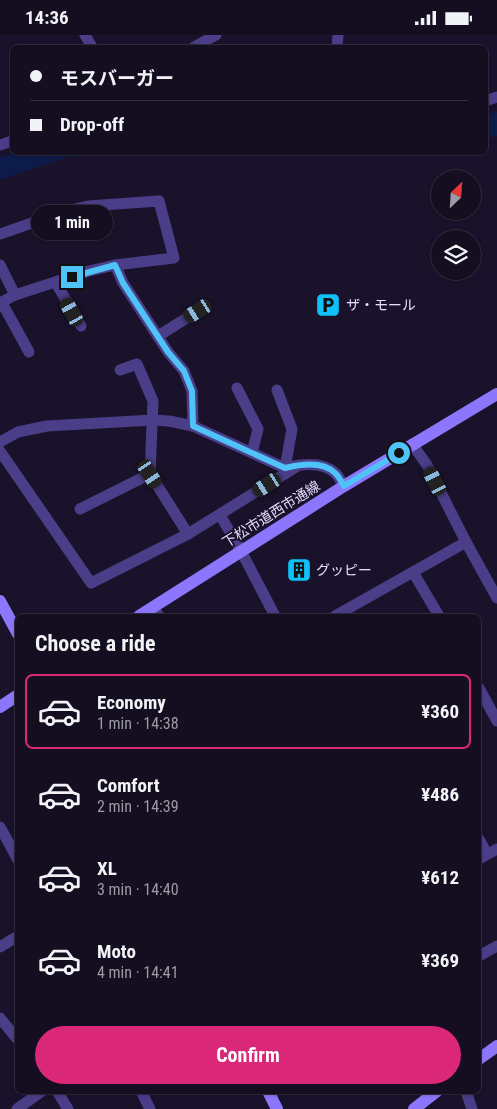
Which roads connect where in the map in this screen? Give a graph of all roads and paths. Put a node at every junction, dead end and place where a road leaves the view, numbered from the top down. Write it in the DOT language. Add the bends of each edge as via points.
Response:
graph roads {
  1 [pos="216,35"];
  2 [pos="198,45"];
  3 [pos="0,234"];
  4 [pos="0,265"];
  5 [pos="115,265"];
  6 [pos="56,283"];
  7 [pos="15,295"];
  8 [pos="1,303"];
  9 [pos="198,311"];
  10 [pos="81,326"];
  11 [pos="158,336"];
  12 [pos="29,353"];
  13 [pos="120,370"];
  14 [pos="237,388"];
  15 [pos="277,390"];
  16 [pos="497,394"];
  17 [pos="153,421"];
  18 [pos="193,426"];
  19 [pos="0,442"];
  20 [pos="412,444"];
  21 [pos="0,451"];
  22 [pos="252,453"];
  23 [pos="299,465"];
  24 [pos="285,468"];
  25 [pos="150,474"];
  26 [pos="344,486"];
  27 [pos="80,509"];
  28 [pos="220,515"];
  29 [pos="188,534"];
  30 [pos="466,542"];
  31 [pos="241,551"];
  32 [pos="413,572"];
  33 [pos="497,598"];
  34 [pos="0,601"];
  35 [pos="156,612"];
  36 [pos="274,614"];
  37 [pos="339,614"];
  38 [pos="438,614"];
  39 [pos="15,628"];
  40 [pos="481,692"];
  41 [pos="15,697"];
  42 [pos="0,707"];
  43 [pos="497,721"];
  44 [pos="1,829"];
  45 [pos="481,842"];
  46 [pos="488,854"];
  47 [pos="15,855"];
  48 [pos="15,938"];
  49 [pos="0,947"];
  50 [pos="497,947"];
  51 [pos="481,955"];
  52 [pos="0,1018"];
  53 [pos="15,1036"];
  54 [pos="497,1046"];
  55 [pos="481,1058"];
  56 [pos="38,1094"];
  57 [pos="58,1094"];
  58 [pos="142,1094"];
  59 [pos="270,1094"];
  60 [pos="433,1094"];
  61 [pos="467,1094"];
  62 [pos="17,1109"];
  63 [pos="68,1109"];
  64 [pos="150,1109"];
  65 [pos="277,1109"];
  66 [pos="414,1109"];
  67 [pos="472,1109"];
  1 -- 2 [label="street"];
  3 -- 5 [label="street" via="81,207 159,201 174,258"];
  4 -- 7 [label="street"];
  5 -- 6 [label="street"];
  5 -- 11 [label="street"];
  6 -- 7 [label="street"];
  6 -- 10 [label="street"];
  7 -- 8 [label="street"];
  8 -- 12 [label="street"];
  9 -- 11 [label="street"];
  11 -- 18 [label="street" via="184,371 192,391"];
  13 -- 17 [label="street" via="137,364 153,401"];
  14 -- 22 [label="street" via="258,429"];
  15 -- 24 [label="street" via="292,429"];
  16 -- 20 [label="street, 下松市道西市通線"];
  17 -- 18 [label="street"];
  17 -- 19 [label="street" via="47,426 18,431"];
  17 -- 25 [label="street"];
  18 -- 22 [label="street"];
  20 -- 26 [label="street, 下松市道西市通線"];
  20 -- 30 [label="street" via="427,465"];
  21 -- 29 [label="street" via="91,583"];
  22 -- 24 [label="street"];
  23 -- 24 [label="street"];
  23 -- 26 [label="street" via="324,465 336,473"];
  23 -- 28 [label="street"];
  25 -- 27 [label="street"];
  25 -- 29 [label="street"];
  26 -- 31 [label="street, 下松市道西市通線"];
  28 -- 29 [label="street"];
  28 -- 31 [label="street"];
  30 -- 32 [label="street"];
  30 -- 33 [label="street"];
  31 -- 35 [label="street, 下松市道西市通線"];
  31 -- 36 [label="street"];
  32 -- 37 [label="street"];
  32 -- 38 [label="street"];
  34 -- 39 [label="street"];
  40 -- 43 [label="street"];
  41 -- 42 [label="street"];
  44 -- 47 [label="street"];
  45 -- 46 [label="street"];
  48 -- 49 [label="street"];
  50 -- 51 [label="street"];
  52 -- 53 [label="street"];
  54 -- 55 [label="street"];
  56 -- 62 [label="street"];
  57 -- 63 [label="street"];
  58 -- 64 [label="street"];
  59 -- 65 [label="street"];
  60 -- 66 [label="street"];
  61 -- 67 [label="street"];
}
